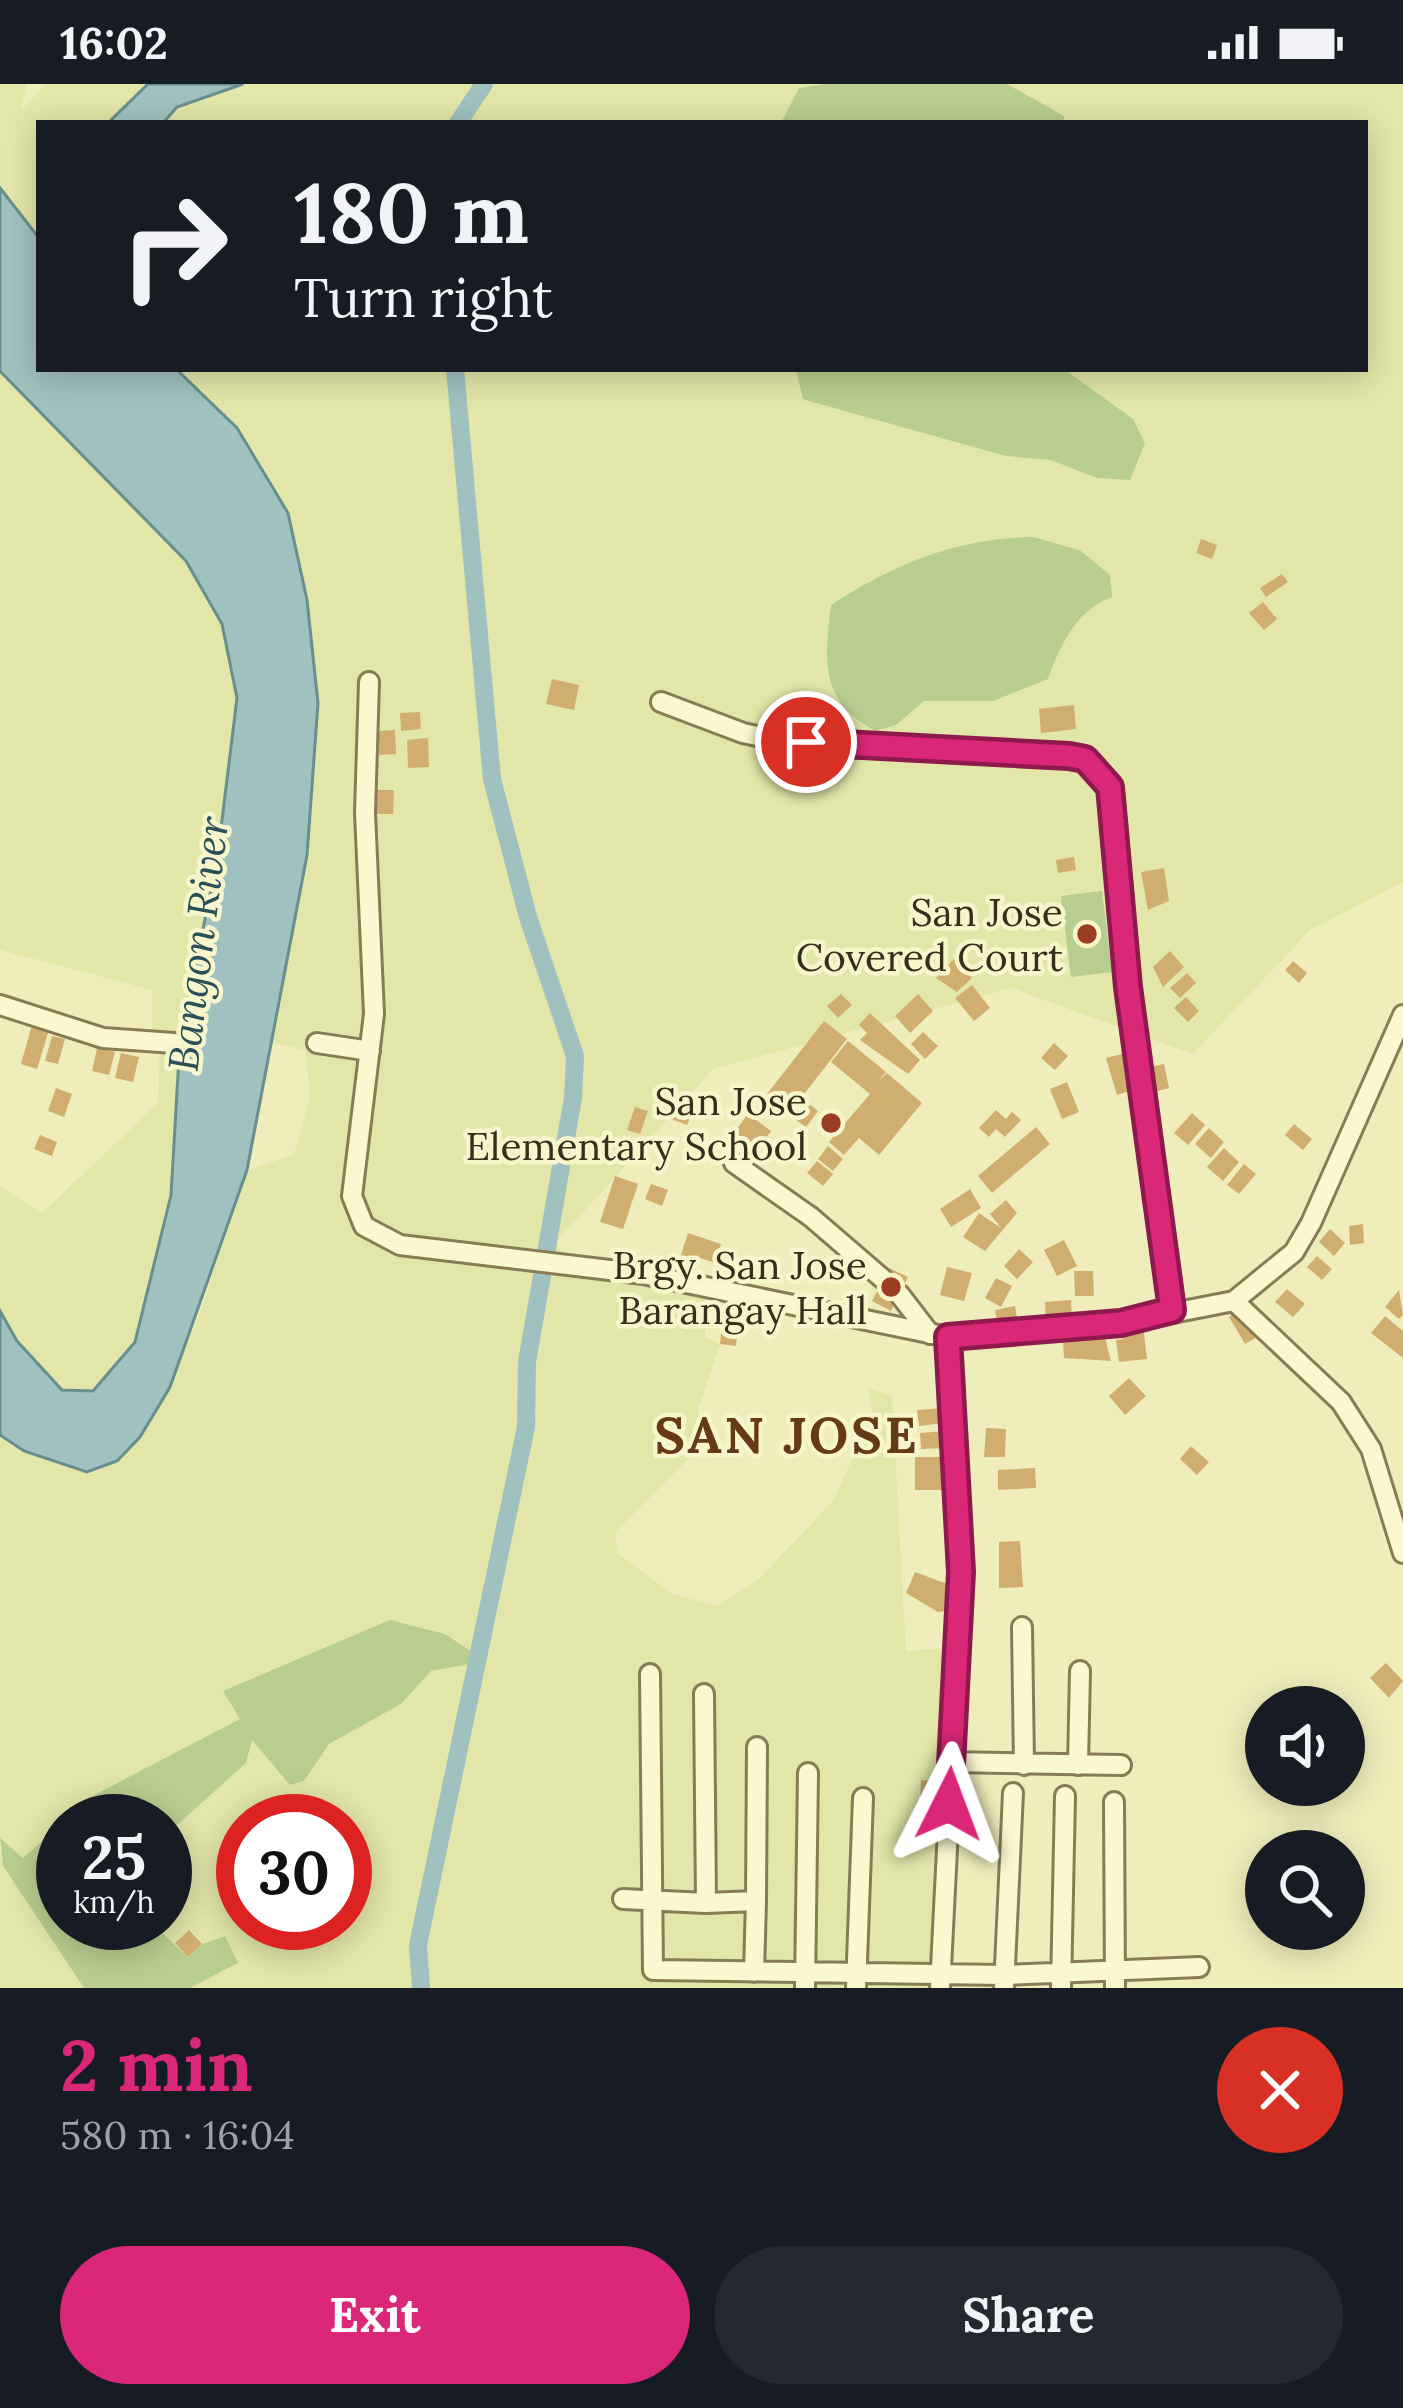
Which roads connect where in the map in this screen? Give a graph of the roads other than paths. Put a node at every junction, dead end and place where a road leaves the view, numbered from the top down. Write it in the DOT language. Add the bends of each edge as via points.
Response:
graph roads {
  1 [pos="369,682"];
  2 [pos="661,702"];
  3 [pos="0,1005"];
  4 [pos="1403,1015"];
  5 [pos="174,1043"];
  6 [pos="317,1043"];
  7 [pos="370,1051"];
  8 [pos="734,1163"];
  9 [pos="883,1279"];
  10 [pos="900,1295"];
  11 [pos="1234,1300"];
  12 [pos="1172,1310"];
  13 [pos="939,1335"];
  14 [pos="1403,1553"];
  15 [pos="1022,1627"];
  16 [pos="1080,1671"];
  17 [pos="650,1673"];
  18 [pos="704,1694"];
  19 [pos="757,1747"];
  20 [pos="950,1762"];
  21 [pos="1024,1765"];
  22 [pos="1078,1765"];
  23 [pos="1121,1766"];
  24 [pos="808,1773"];
  25 [pos="1012,1793"];
  26 [pos="1065,1796"];
  27 [pos="863,1798"];
  28 [pos="1114,1802"];
  29 [pos="623,1900"];
  30 [pos="756,1900"];
  31 [pos="651,1902"];
  32 [pos="706,1903"];
  33 [pos="1199,1967"];
  34 [pos="754,1972"];
  35 [pos="806,1980"];
  36 [pos="856,1980"];
  37 [pos="1061,1980"];
  38 [pos="1115,1980"];
  39 [pos="940,1981"];
  40 [pos="1004,1981"];
  1 -- 7 [label="street"];
  2 -- 12 [label="street" via="776,740 1085,759 1110,787 1130,1008"];
  3 -- 5 [label="street" via="103,1038"];
  4 -- 11 [label="street" via="1294,1252"];
  6 -- 7 [label="street"];
  7 -- 13 [label="street" via="352,1196 364,1226 400,1245 643,1274"];
  8 -- 9 [label="street"];
  10 -- 13 [label="street"];
  11 -- 12 [label="street"];
  11 -- 14 [label="street" via="1341,1402 1371,1449"];
  12 -- 13 [label="street" via="1121,1323"];
  13 -- 20 [label="street" via="961,1572"];
  15 -- 21 [label="street"];
  16 -- 22 [label="street"];
  17 -- 31 [label="street"];
  18 -- 32 [label="street"];
  19 -- 30 [label="street"];
  20 -- 21 [label="street"];
  20 -- 39 [label="street"];
  21 -- 22 [label="street"];
  22 -- 23 [label="street"];
  24 -- 35 [label="street"];
  25 -- 40 [label="street"];
  26 -- 37 [label="street"];
  27 -- 36 [label="street"];
  28 -- 38 [label="street"];
  29 -- 31 [label="street"];
  30 -- 32 [label="street"];
  30 -- 34 [label="street"];
  31 -- 32 [label="street"];
  31 -- 34 [label="street" via="653,1970"];
  33 -- 38 [label="street"];
  34 -- 35 [label="street"];
  35 -- 36 [label="street"];
  36 -- 39 [label="street"];
  37 -- 38 [label="street"];
  37 -- 40 [label="street"];
  39 -- 40 [label="street"];
}
